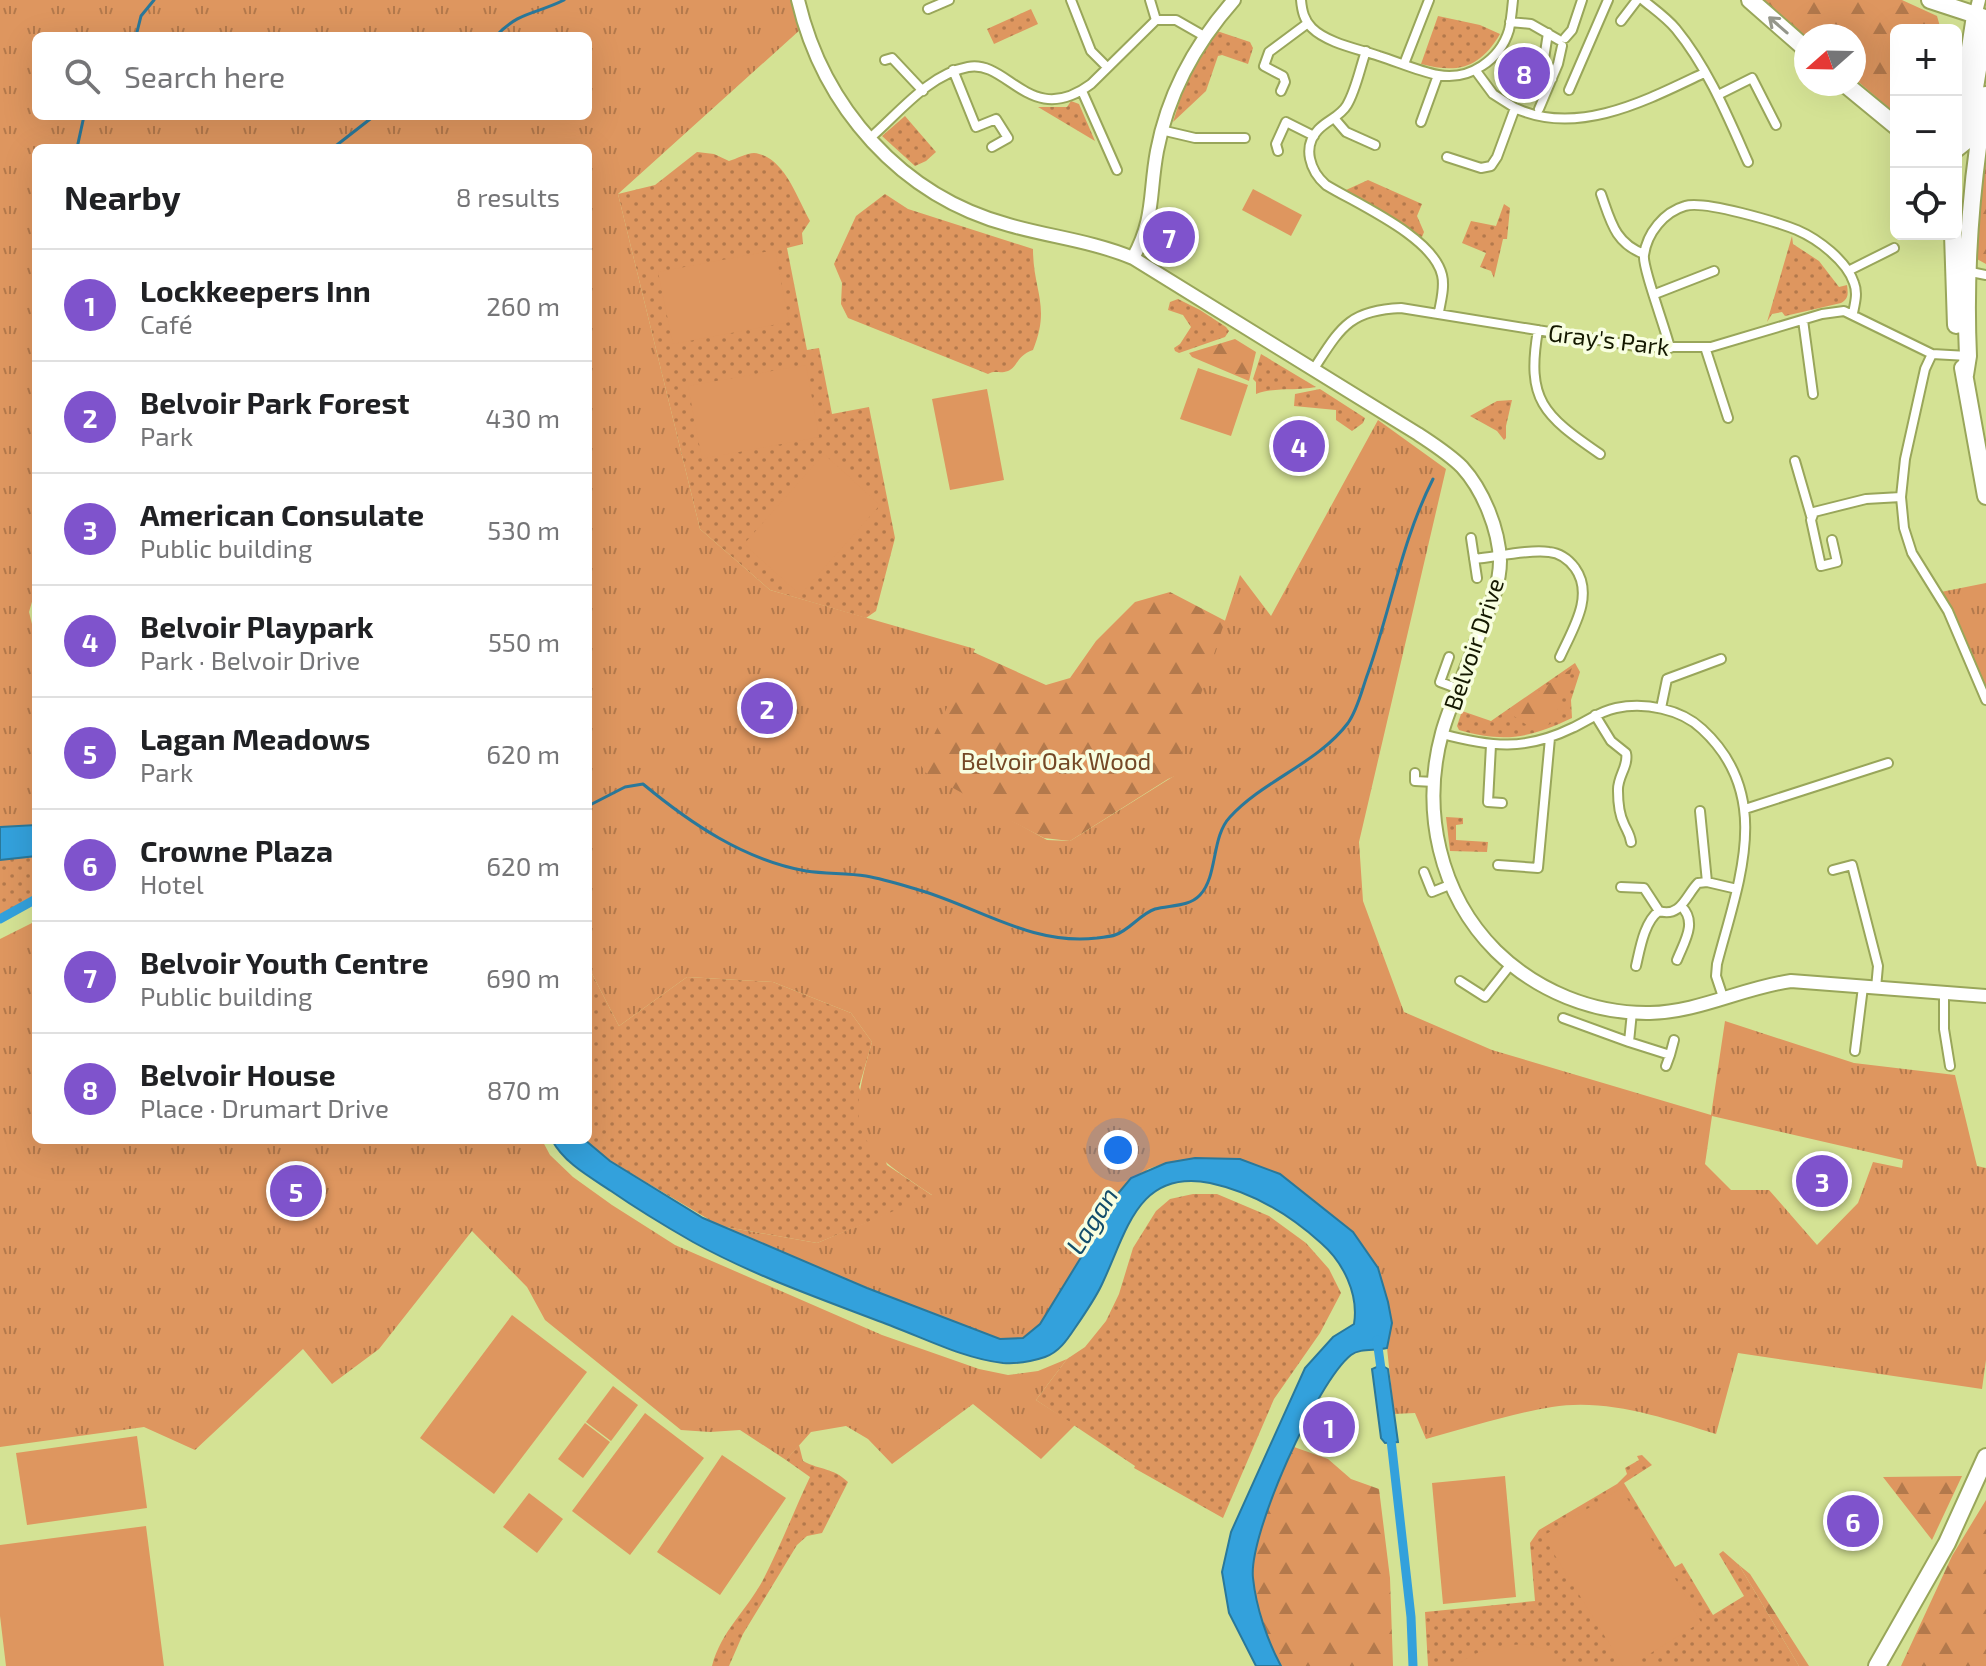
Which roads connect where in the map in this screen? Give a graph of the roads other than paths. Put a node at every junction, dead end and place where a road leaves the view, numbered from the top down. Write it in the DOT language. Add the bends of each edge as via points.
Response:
graph roads {
  1 [pos="798,0"];
  2 [pos="949,0"];
  3 [pos="1071,0"];
  4 [pos="1150,0"];
  5 [pos="1234,0"];
  6 [pos="1301,0"];
  7 [pos="1429,0"];
  8 [pos="1513,0"];
  9 [pos="1582,0"];
  10 [pos="1608,0"];
  11 [pos="1640,0"];
  12 [pos="1750,0"];
  13 [pos="1931,0"];
  14 [pos="1955,0"];
  15 [pos="928,9"];
  16 [pos="1982,14"];
  17 [pos="1156,20"];
  18 [pos="1621,21"];
  19 [pos="1510,22"];
  20 [pos="1308,23"];
  21 [pos="1548,33"];
  22 [pos="1204,36"];
  23 [pos="1794,38"];
  24 [pos="1562,41"];
  25 [pos="1366,51"];
  26 [pos="885,60"];
  27 [pos="1404,64"];
  28 [pos="1107,67"];
  29 [pos="953,70"];
  30 [pos="1476,71"];
  31 [pos="1704,73"];
  32 [pos="1438,75"];
  33 [pos="1552,79"];
  34 [pos="1569,90"];
  35 [pos="923,91"];
  36 [pos="1082,91"];
  37 [pos="1281,91"];
  38 [pos="1718,95"];
  39 [pos="1986,95"];
  40 [pos="1859,96"];
  41 [pos="1865,101"];
  42 [pos="1515,108"];
  43 [pos="1539,109"];
  44 [pos="1962,110"];
  45 [pos="1334,118"];
  46 [pos="1890,121"];
  47 [pos="1421,122"];
  48 [pos="1776,125"];
  49 [pos="1890,129"];
  50 [pos="1161,130"];
  51 [pos="1314,136"];
  52 [pos="870,138"];
  53 [pos="1245,138"];
  54 [pos="1962,144"];
  55 [pos="1375,145"];
  56 [pos="992,147"];
  57 [pos="1278,151"];
  58 [pos="1447,157"];
  59 [pos="1748,162"];
  60 [pos="1117,170"];
  61 [pos="1601,194"];
  62 [pos="1949,240"];
  63 [pos="1954,240"];
  64 [pos="1894,248"];
  65 [pos="1644,254"];
  66 [pos="1133,258"];
  67 [pos="1714,271"];
  68 [pos="1848,271"];
  69 [pos="1960,271"];
  70 [pos="1986,275"];
  71 [pos="1655,294"];
  72 [pos="1439,312"];
  73 [pos="1853,313"];
  74 [pos="1803,320"];
  75 [pos="1538,330"];
  76 [pos="1705,347"];
  77 [pos="1670,348"];
  78 [pos="1932,354"];
  79 [pos="1964,356"];
  80 [pos="1313,370"];
  81 [pos="1813,394"];
  82 [pos="1728,418"];
  83 [pos="1600,454"];
  84 [pos="1795,461"];
  85 [pos="1986,496"];
  86 [pos="1901,497"];
  87 [pos="1811,516"];
  88 [pos="1471,538"];
  89 [pos="1832,540"];
  90 [pos="1500,557"];
  91 [pos="1474,559"];
  92 [pos="1477,578"];
  93 [pos="1449,657"];
  94 [pos="1560,657"];
  95 [pos="1721,659"];
  96 [pos="1459,689"];
  97 [pos="1986,700"];
  98 [pos="1661,708"];
  99 [pos="1595,715"];
  100 [pos="1442,734"];
  101 [pos="1550,738"];
  102 [pos="1491,745"];
  103 [pos="1888,763"];
  104 [pos="1415,773"];
  105 [pos="1434,782"];
  106 [pos="1502,803"];
  107 [pos="1745,809"];
  108 [pos="1700,811"];
  109 [pos="1631,842"];
  110 [pos="1498,865"];
  111 [pos="1833,870"];
  112 [pos="1424,872"];
  113 [pos="1707,882"];
  114 [pos="1452,884"];
  115 [pos="1621,887"];
  116 [pos="1737,889"];
  117 [pos="1681,906"];
  118 [pos="1659,911"];
  119 [pos="1677,960"];
  120 [pos="1511,964"];
  121 [pos="1636,966"];
  122 [pos="1460,981"];
  123 [pos="1870,987"];
  124 [pos="1944,994"];
  125 [pos="1986,996"];
  126 [pos="1723,997"];
  127 [pos="1632,1012"];
  128 [pos="1563,1018"];
  129 [pos="1674,1040"];
  130 [pos="1629,1042"];
  131 [pos="1855,1051"];
  132 [pos="1670,1055"];
  133 [pos="1666,1066"];
  134 [pos="1950,1066"];
  135 [pos="1986,1457"];
  136 [pos="1917,1599"];
  137 [pos="1877,1666"];
  138 [pos="1887,1666"];
  1 -- 52 [label="street, Belvoir Drive" via="822,72"];
  2 -- 15 [label="street"];
  3 -- 28 [label="street" via="1091,51"];
  4 -- 17 [label="street"];
  5 -- 22 [label="street"];
  6 -- 20 [label="street"];
  7 -- 27 [label="street"];
  8 -- 19 [label="street"];
  9 -- 24 [label="street" via="1572,30"];
  10 -- 34 [label="street"];
  11 -- 18 [label="street"];
  11 -- 31 [label="street" via="1675,28"];
  23 -- 12 [label="highway, one-way"];
  13 -- 14 [label="street"];
  13 -- 16 [label="highway"];
  16 -- 44 [label="highway"];
  16 -- 54 [label="highway"];
  17 -- 22 [label="street" via="1176,20"];
  17 -- 28 [label="street"];
  19 -- 21 [label="street"];
  19 -- 30 [label="street" via="1503,44"];
  20 -- 25 [label="street" via="1317,32"];
  20 -- 37 [label="street" via="1269,52 1264,66 1283,76"];
  21 -- 24 [label="street"];
  21 -- 33 [label="street" via="1543,65"];
  22 -- 50 [label="street"];
  24 -- 33 [label="street"];
  25 -- 27 [label="street"];
  25 -- 45 [label="street" via="1347,105"];
  26 -- 35 [label="street" via="892,58"];
  27 -- 32 [label="street"];
  28 -- 36 [label="street"];
  29 -- 35 [label="street"];
  29 -- 36 [label="street" via="985,68 1030,96"];
  29 -- 56 [label="street" via="976,127 996,119 1008,138"];
  30 -- 32 [label="street"];
  30 -- 42 [label="street" via="1493,94"];
  31 -- 38 [label="street"];
  31 -- 42 [label="street" via="1658,95 1589,117 1546,118"];
  32 -- 47 [label="street"];
  33 -- 43 [label="street"];
  35 -- 52 [label="street"];
  36 -- 60 [label="street"];
  38 -- 48 [label="street" via="1752,78"];
  38 -- 59 [label="street"];
  39 -- 69 [label="highway"];
  40 -- 41 [label="highway"];
  41 -- 46 [label="highway"];
  41 -- 49 [label="highway"];
  42 -- 58 [label="street" via="1491,166"];
  45 -- 51 [label="street"];
  45 -- 55 [label="street" via="1346,132"];
  50 -- 53 [label="street" via="1203,139"];
  50 -- 66 [label="street" via="1151,213"];
  51 -- 57 [label="street" via="1286,122"];
  51 -- 72 [label="street" via="1310,160 1317,177 1432,253 1443,279"];
  52 -- 66 [label="street, Belvoir Drive" via="889,161 958,206 1007,225 1087,241"];
  61 -- 65 [label="street" via="1618,237"];
  62 -- 69 [label="highway"];
  63 -- 69 [label="highway"];
  64 -- 68 [label="street"];
  65 -- 68 [label="street" via="1666,216 1696,204 1798,231"];
  65 -- 71 [label="street"];
  66 -- 80 [label="street, Belvoir Drive"];
  67 -- 71 [label="street"];
  68 -- 73 [label="street" via="1855,285"];
  69 -- 70 [label="street"];
  69 -- 79 [label="highway"];
  71 -- 77 [label="street"];
  72 -- 75 [label="street, Gray's Park"];
  72 -- 80 [label="street, Gray's Park" via="1377,309 1356,317"];
  73 -- 74 [label="street, Gray's Park"];
  73 -- 78 [label="street"];
  74 -- 76 [label="street, Gray's Park"];
  74 -- 81 [label="street"];
  75 -- 77 [label="street, Gray's Park"];
  75 -- 83 [label="street" via="1533,364 1538,397 1552,416"];
  76 -- 77 [label="street, Gray's Park"];
  76 -- 82 [label="street"];
  78 -- 79 [label="street"];
  78 -- 86 [label="street" via="1905,459"];
  79 -- 85 [label="highway"];
  80 -- 90 [label="street, Belvoir Drive" via="1461,466 1487,507"];
  84 -- 87 [label="street"];
  86 -- 87 [label="street" via="1866,499"];
  86 -- 97 [label="street" via="1912,553 1948,611"];
  87 -- 89 [label="street" via="1821,566 1837,562"];
  88 -- 91 [label="street"];
  90 -- 91 [label="street"];
  90 -- 94 [label="street" via="1553,552 1574,566 1583,599"];
  90 -- 96 [label="street, Belvoir Drive" via="1497,584"];
  91 -- 92 [label="street"];
  93 -- 96 [label="street" via="1440,682"];
  95 -- 98 [label="street" via="1667,679"];
  96 -- 100 [label="street, Belvoir Drive"];
  98 -- 99 [label="street" via="1618,707"];
  98 -- 107 [label="street" via="1689,719 1716,743 1732,768"];
  99 -- 101 [label="street"];
  99 -- 109 [label="street" via="1611,741 1626,753 1618,791"];
  100 -- 102 [label="street"];
  100 -- 105 [label="street, Belvoir Drive"];
  101 -- 102 [label="street" via="1526,745"];
  101 -- 110 [label="street" via="1538,868"];
  102 -- 106 [label="street" via="1488,802"];
  103 -- 107 [label="street"];
  104 -- 105 [label="street" via="1415,781"];
  105 -- 114 [label="street, Belvoir Drive" via="1435,832"];
  107 -- 116 [label="street" via="1746,846"];
  108 -- 113 [label="street"];
  111 -- 123 [label="street" via="1852,865 1878,966"];
  112 -- 114 [label="street" via="1432,892"];
  113 -- 116 [label="street"];
  113 -- 117 [label="street" via="1694,886"];
  114 -- 120 [label="street, Belvoir Drive" via="1472,923"];
  115 -- 118 [label="street" via="1644,888"];
  116 -- 126 [label="street" via="1717,964"];
  117 -- 118 [label="street" via="1668,914"];
  117 -- 119 [label="street" via="1691,923"];
  118 -- 121 [label="street"];
  120 -- 122 [label="street" via="1485,997"];
  120 -- 127 [label="street, Belvoir Drive" via="1543,988 1608,1010"];
  123 -- 124 [label="street, Belvoir Drive"];
  123 -- 126 [label="street, Belvoir Drive" via="1791,981"];
  123 -- 131 [label="street"];
  124 -- 125 [label="street, Belvoir Drive"];
  124 -- 134 [label="street"];
  126 -- 127 [label="street, Belvoir Drive" via="1689,1010"];
  127 -- 130 [label="street"];
  128 -- 130 [label="street"];
  129 -- 132 [label="street"];
  130 -- 132 [label="street"];
  132 -- 133 [label="street"];
  135 -- 136 [label="highway"];
  136 -- 137 [label="highway"];
  136 -- 138 [label="highway"];
}
